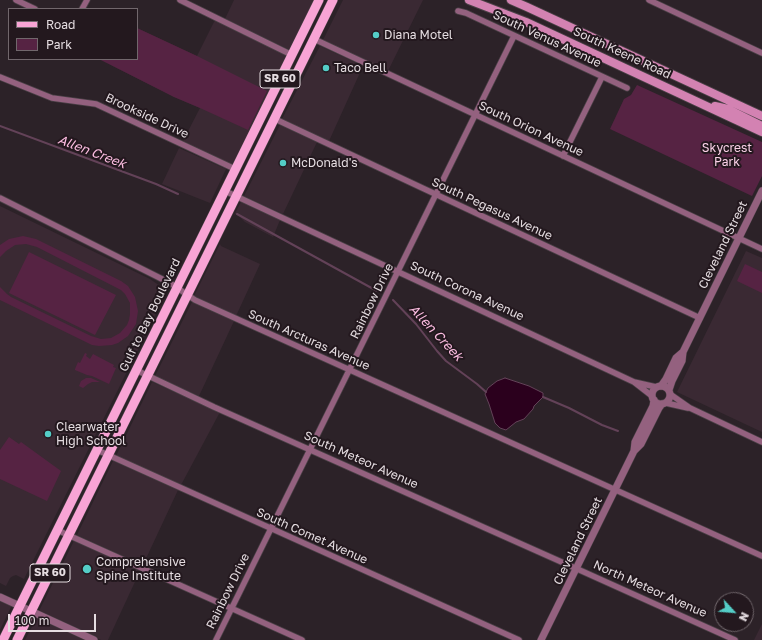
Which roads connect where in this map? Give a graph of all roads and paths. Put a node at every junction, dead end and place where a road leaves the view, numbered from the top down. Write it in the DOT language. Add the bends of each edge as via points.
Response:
graph roads {
  1 [pos="16,0"];
  2 [pos="180,0"];
  3 [pos="319,0"];
  4 [pos="333,0"];
  5 [pos="469,0"];
  6 [pos="512,0"];
  7 [pos="649,0"];
  8 [pos="33,8"];
  9 [pos="458,11"];
  10 [pos="514,36"];
  11 [pos="314,39"];
  12 [pos="762,53"];
  13 [pos="292,54"];
  14 [pos="0,77"];
  15 [pos="602,77"];
  16 [pos="627,88"];
  17 [pos="698,102"];
  18 [pos="475,115"];
  19 [pos="762,116"];
  20 [pos="275,119"];
  21 [pos="762,126"];
  22 [pos="762,132"];
  23 [pos="563,156"];
  24 [pos="235,169"];
  25 [pos="225,191"];
  26 [pos="762,191"];
  27 [pos="436,195"];
  28 [pos="237,196"];
  29 [pos="0,198"];
  30 [pos="739,238"];
  31 [pos="762,249"];
  32 [pos="398,272"];
  33 [pos="177,288"];
  34 [pos="188,295"];
  35 [pos="700,318"];
  36 [pos="683,352"];
  37 [pos="136,370"];
  38 [pos="350,370"];
  39 [pos="148,376"];
  40 [pos="634,382"];
  41 [pos="658,387"];
  42 [pos="670,392"];
  43 [pos="653,398"];
  44 [pos="122,400"];
  45 [pos="664,403"];
  46 [pos="133,406"];
  47 [pos="690,408"];
  48 [pos="762,442"];
  49 [pos="97,450"];
  50 [pos="310,450"];
  51 [pos="634,452"];
  52 [pos="108,456"];
  53 [pos="615,489"];
  54 [pos="57,530"];
  55 [pos="271,530"];
  56 [pos="69,535"];
  57 [pos="762,556"];
  58 [pos="577,568"];
  59 [pos="0,597"];
  60 [pos="20,606"];
  61 [pos="232,609"];
  62 [pos="32,611"];
  63 [pos="3,640"];
  64 [pos="17,640"];
  65 [pos="94,640"];
  66 [pos="216,640"];
  67 [pos="302,640"];
  68 [pos="519,640"];
  69 [pos="541,640"];
  70 [pos="735,640"];
  1 -- 8 [label="street"];
  2 -- 13 [label="street"];
  3 -- 13 [label="main road, Gulf to Bay Boulevard / SR 60"];
  4 -- 11 [label="main road, Gulf to Bay Boulevard / SR 60"];
  5 -- 17 [label="main road, South Keene Road" via="526,22"];
  6 -- 19 [label="main road, South Keene Road"];
  7 -- 12 [label="street"];
  9 -- 10 [label="street, South Venus Avenue"];
  10 -- 15 [label="street, South Venus Avenue"];
  10 -- 18 [label="street, Rainbow Drive"];
  11 -- 18 [label="street, South Orion Avenue"];
  11 -- 20 [label="main road, Gulf to Bay Boulevard / SR 60"];
  13 -- 24 [label="main road, Gulf to Bay Boulevard / SR 60"];
  14 -- 24 [label="street, Brookside Drive" via="52,98 96,104"];
  15 -- 16 [label="street, South Venus Avenue"];
  15 -- 23 [label="street"];
  17 -- 21 [label="main road" via="728,109"];
  17 -- 22 [label="main road, South Keene Road"];
  18 -- 23 [label="street, South Orion Avenue"];
  18 -- 27 [label="street, Rainbow Drive"];
  20 -- 27 [label="street, South Pegasus Avenue"];
  20 -- 28 [label="main road, Gulf to Bay Boulevard / SR 60"];
  23 -- 30 [label="street, South Orion Avenue"];
  24 -- 25 [label="main road, Gulf to Bay Boulevard / SR 60"];
  25 -- 28 [label="street, South Corona Avenue"];
  25 -- 33 [label="main road, Gulf to Bay Boulevard / SR 60"];
  26 -- 30 [label="street, Cleveland Street"];
  27 -- 32 [label="street, Rainbow Drive"];
  27 -- 35 [label="street, South Pegasus Avenue"];
  28 -- 32 [label="street, South Corona Avenue"];
  28 -- 34 [label="main road, Gulf to Bay Boulevard / SR 60"];
  29 -- 33 [label="street, South Arcturas Avenue"];
  30 -- 31 [label="street, South Orion Avenue"];
  30 -- 35 [label="street, Cleveland Street"];
  32 -- 38 [label="street, Rainbow Drive"];
  32 -- 40 [label="street, South Corona Avenue"];
  33 -- 34 [label="street, South Arcturas Avenue"];
  33 -- 37 [label="main road, Gulf to Bay Boulevard / SR 60"];
  34 -- 38 [label="street, South Arcturas Avenue"];
  34 -- 39 [label="main road, Gulf to Bay Boulevard / SR 60"];
  35 -- 36 [label="street, Cleveland Street"];
  36 -- 41 [label="street, Cleveland Street" via="676,358 666,379"];
  36 -- 42 [label="street, Cleveland Street"];
  37 -- 39 [label="street, South Meteor Avenue"];
  37 -- 44 [label="main road, Gulf to Bay Boulevard / SR 60"];
  38 -- 50 [label="street, Rainbow Drive"];
  38 -- 53 [label="street, South Arcturas Avenue"];
  39 -- 46 [label="main road, Gulf to Bay Boulevard / SR 60"];
  39 -- 50 [label="street, South Meteor Avenue"];
  40 -- 41 [label="street, South Corona Avenue"];
  40 -- 43 [label="street, South Corona Avenue"];
  41 -- 42 [label="street" via="665,387"];
  41 -- 43 [label="street" via="653,391"];
  42 -- 45 [label="street" via="670,399"];
  42 -- 47 [label="street"];
  43 -- 45 [label="street" via="659,404"];
  43 -- 51 [label="street, Cleveland Street" via="653,406 635,442"];
  44 -- 46 [label="street"];
  44 -- 49 [label="main road, Gulf to Bay Boulevard / SR 60"];
  45 -- 47 [label="street"];
  45 -- 51 [label="street, Cleveland Street"];
  46 -- 52 [label="main road, Gulf to Bay Boulevard / SR 60"];
  47 -- 48 [label="street"];
  49 -- 52 [label="street, South Comet Avenue"];
  49 -- 54 [label="main road, Gulf to Bay Boulevard / SR 60"];
  50 -- 55 [label="street, Rainbow Drive"];
  50 -- 58 [label="street, South Meteor Avenue"];
  51 -- 53 [label="street, Cleveland Street"];
  52 -- 55 [label="street, South Comet Avenue"];
  52 -- 56 [label="main road, Gulf to Bay Boulevard / SR 60"];
  53 -- 57 [label="street, South Arcturas Avenue"];
  53 -- 58 [label="street, Cleveland Street"];
  54 -- 56 [label="street"];
  54 -- 60 [label="main road, Gulf to Bay Boulevard / SR 60"];
  55 -- 61 [label="street, Rainbow Drive"];
  55 -- 68 [label="street, South Comet Avenue"];
  56 -- 61 [label="street"];
  56 -- 62 [label="main road, Gulf to Bay Boulevard / SR 60"];
  58 -- 69 [label="street, Cleveland Street"];
  58 -- 70 [label="street, North Meteor Avenue"];
  59 -- 60 [label="street"];
  60 -- 62 [label="street"];
  60 -- 63 [label="main road, Gulf to Bay Boulevard / SR 60"];
  61 -- 66 [label="street, Rainbow Drive"];
  61 -- 67 [label="street"];
  62 -- 64 [label="main road, Gulf to Bay Boulevard / SR 60"];
  62 -- 65 [label="street"];
}
